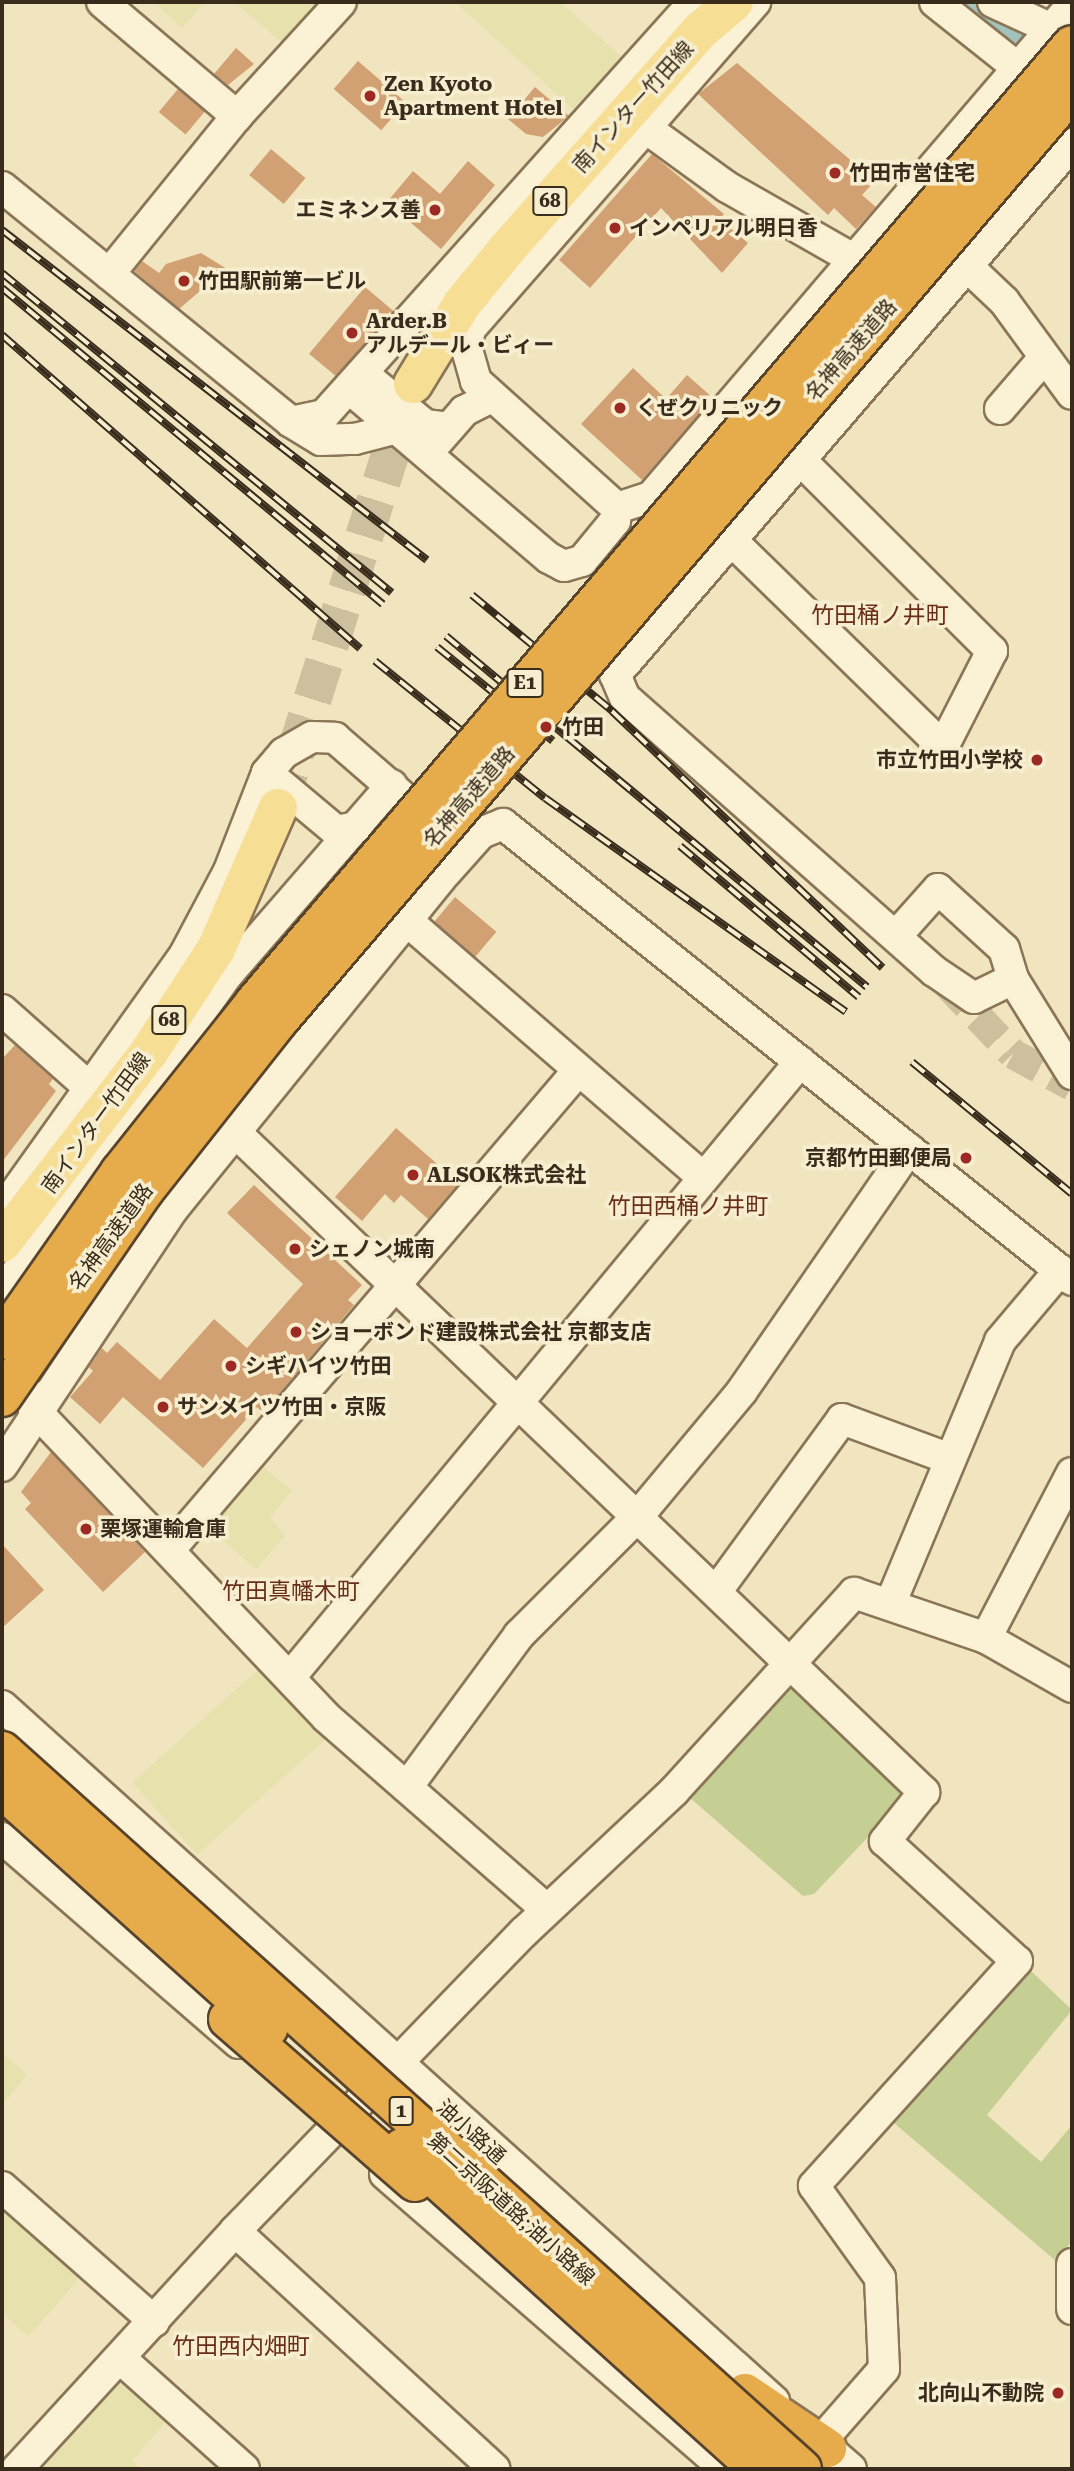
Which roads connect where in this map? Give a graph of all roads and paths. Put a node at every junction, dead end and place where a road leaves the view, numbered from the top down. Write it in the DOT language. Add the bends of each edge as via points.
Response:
graph roads {
  1 [pos="102,2"];
  2 [pos="341,2"];
  3 [pos="734,2"];
  4 [pos="755,2"];
  5 [pos="934,2"];
  6 [pos="993,2"];
  7 [pos="705,11"];
  8 [pos="1063,31"];
  9 [pos="1020,65"];
  10 [pos="1072,92"];
  11 [pos="1072,110"];
  12 [pos="237,116"];
  13 [pos="643,125"];
  14 [pos="1072,144"];
  15 [pos="2,187"];
  16 [pos="854,260"];
  17 [pos="967,266"];
  18 [pos="109,274"];
  19 [pos="933,305"];
  20 [pos="1043,359"];
  21 [pos="355,380"];
  22 [pos="413,384"];
  23 [pos="1072,394"];
  24 [pos="492,397"];
  25 [pos="1000,409"];
  26 [pos="291,422"];
  27 [pos="449,428"];
  28 [pos="394,429"];
  29 [pos="426,455"];
  30 [pos="800,460"];
  31 [pos="617,508"];
  32 [pos="731,540"];
  33 [pos="582,561"];
  34 [pos="657,625"];
  35 [pos="393,785"];
  36 [pos="273,790"];
  37 [pos="357,827"];
  38 [pos="464,852"];
  39 [pos="406,920"];
  40 [pos="895,936"];
  41 [pos="1013,979"];
  42 [pos="2,1010"];
  43 [pos="800,1062"];
  44 [pos="576,1073"];
  45 [pos="1072,1074"];
  46 [pos="91,1089"];
  47 [pos="234,1131"];
  48 [pos="909,1149"];
  49 [pos="702,1176"];
  50 [pos="15,1213"];
  51 [pos="2,1243"];
  52 [pos="2,1263"];
  53 [pos="1066,1275"];
  54 [pos="395,1285"];
  55 [pos="2,1293"];
  56 [pos="2,1340"];
  57 [pos="2,1364"];
  58 [pos="518,1402"];
  59 [pos="18,1403"];
  60 [pos="950,1459"];
  61 [pos="2,1466"];
  62 [pos="1072,1473"];
  63 [pos="638,1516"];
  64 [pos="171,1548"];
  65 [pos="716,1592"];
  66 [pos="891,1602"];
  67 [pos="986,1638"];
  68 [pos="790,1665"];
  69 [pos="291,1676"];
  70 [pos="1072,1687"];
  71 [pos="2,1706"];
  72 [pos="2,1721"];
  73 [pos="2,1751"];
  74 [pos="407,1787"];
  75 [pos="2,1789"];
  76 [pos="2,1821"];
  77 [pos="2,1838"];
  78 [pos="547,1910"];
  79 [pos="397,2066"];
  80 [pos="334,2130"];
  81 [pos="2,2187"];
  82 [pos="235,2231"];
  83 [pos="1072,2264"];
  84 [pos="1072,2309"];
  85 [pos="154,2321"];
  86 [pos="121,2359"];
  87 [pos="825,2457"];
  88 [pos="722,2461"];
  89 [pos="17,2469"];
  90 [pos="244,2469"];
  91 [pos="495,2469"];
  92 [pos="759,2469"];
  1 -- 12 [label="street"];
  2 -- 12 [label="street"];
  3 -- 7 [label="main road, 南インター竹田線 / 68"];
  4 -- 13 [label="street"];
  5 -- 9 [label="street"];
  6 -- 8 [label="street"];
  7 -- 21 [label="street"];
  7 -- 22 [label="main road, 南インター竹田線 / 68" via="461,304"];
  8 -- 9 [label="street"];
  8 -- 56 [label="highway, 名神高速道路 / E1, bridge" via="255,1002 120,1172"];
  9 -- 11 [label="street"];
  9 -- 16 [label="street"];
  10 -- 59 [label="highway, 名神高速道路 / E1, bridge" via="280,1019 144,1191"];
  12 -- 18 [label="street"];
  13 -- 16 [label="street" via="727,187"];
  13 -- 24 [label="street" via="470,330 468,366"];
  14 -- 17 [label="street"];
  15 -- 18 [label="street"];
  16 -- 19 [label="street"];
  16 -- 31 [label="street" via="651,497"];
  17 -- 19 [label="street"];
  17 -- 20 [label="street" via="1004,301"];
  18 -- 26 [label="street"];
  19 -- 30 [label="street"];
  20 -- 23 [label="street"];
  20 -- 25 [label="street"];
  21 -- 26 [label="street" via="324,415"];
  21 -- 27 [label="street" via="425,425"];
  21 -- 28 [label="street"];
  24 -- 27 [label="street" via="464,411"];
  24 -- 31 [label="street"];
  26 -- 28 [label="street" via="321,440 355,439"];
  27 -- 29 [label="street"];
  28 -- 29 [label="street"];
  29 -- 33 [label="street" via="549,558 565,566"];
  30 -- 32 [label="street"];
  30 -- 32 [label="street" via="992,651 943,747"];
  31 -- 33 [label="street" via="615,521"];
  32 -- 34 [label="street"];
  33 -- 34 [label="street"];
  34 -- 40 [label="street" via="615,674 625,698"];
  35 -- 36 [label="street" via="340,740 323,736 292,746"];
  35 -- 37 [label="street"];
  35 -- 38 [label="street"];
  36 -- 37 [label="street" via="336,831"];
  36 -- 46 [label="street" via="203,921"];
  36 -- 50 [label="main road, 南インター竹田線 / 68" via="216,949"];
  37 -- 55 [label="street" via="228,974"];
  38 -- 39 [label="street"];
  38 -- 43 [label="street" via="492,828 517,829"];
  39 -- 44 [label="street"];
  39 -- 47 [label="street"];
  40 -- 41 [label="street" via="974,999"];
  40 -- 41 [label="street" via="938,889 1004,949"];
  41 -- 45 [label="street"];
  42 -- 46 [label="street"];
  43 -- 48 [label="street"];
  43 -- 49 [label="street"];
  44 -- 49 [label="street"];
  44 -- 54 [label="street"];
  46 -- 50 [label="street"];
  47 -- 54 [label="street"];
  47 -- 59 [label="street"];
  48 -- 53 [label="street"];
  48 -- 63 [label="street" via="742,1391"];
  49 -- 58 [label="street"];
  50 -- 51 [label="main road, 南インター竹田線 / 68"];
  50 -- 52 [label="main road, 南インター竹田線 / 68"];
  53 -- 60 [label="street" via="1000,1341"];
  54 -- 58 [label="street"];
  54 -- 64 [label="street"];
  57 -- 59 [label="street" via="28,1388"];
  58 -- 63 [label="street"];
  58 -- 69 [label="street"];
  59 -- 61 [label="street"];
  59 -- 64 [label="street"];
  60 -- 65 [label="street" via="842,1419"];
  60 -- 66 [label="street"];
  62 -- 67 [label="street"];
  63 -- 65 [label="street"];
  63 -- 74 [label="street" via="519,1635"];
  64 -- 69 [label="street"];
  65 -- 68 [label="street"];
  66 -- 67 [label="street"];
  66 -- 68 [label="street" via="854,1593"];
  67 -- 70 [label="street"];
  68 -- 78 [label="street" via="674,1791"];
  68 -- 87 [label="street" via="924,1792 885,1841 1017,1961 814,2186 880,2278 884,2369"];
  69 -- 74 [label="street" via="326,1717"];
  71 -- 79 [label="street, 油小路通"];
  72 -- 87 [label="highway" via="124,1840 745,2393"];
  73 -- 87 [label="highway, 第二京阪道路;油小路線 / 1, bridge"];
  74 -- 78 [label="street"];
  75 -- 92 [label="highway, 第二京阪道路;油小路線 / 1, bridge"];
  76 -- 88 [label="highway, bridge"];
  77 -- 80 [label="street"];
  78 -- 79 [label="street"];
  79 -- 80 [label="street"];
  79 -- 87 [label="street, 油小路通"];
  80 -- 82 [label="street"];
  80 -- 88 [label="street"];
  81 -- 85 [label="street"];
  82 -- 85 [label="street"];
  82 -- 91 [label="street"];
  83 -- 84 [label="street"];
  85 -- 86 [label="street"];
  86 -- 89 [label="street"];
  86 -- 90 [label="street"];
}
